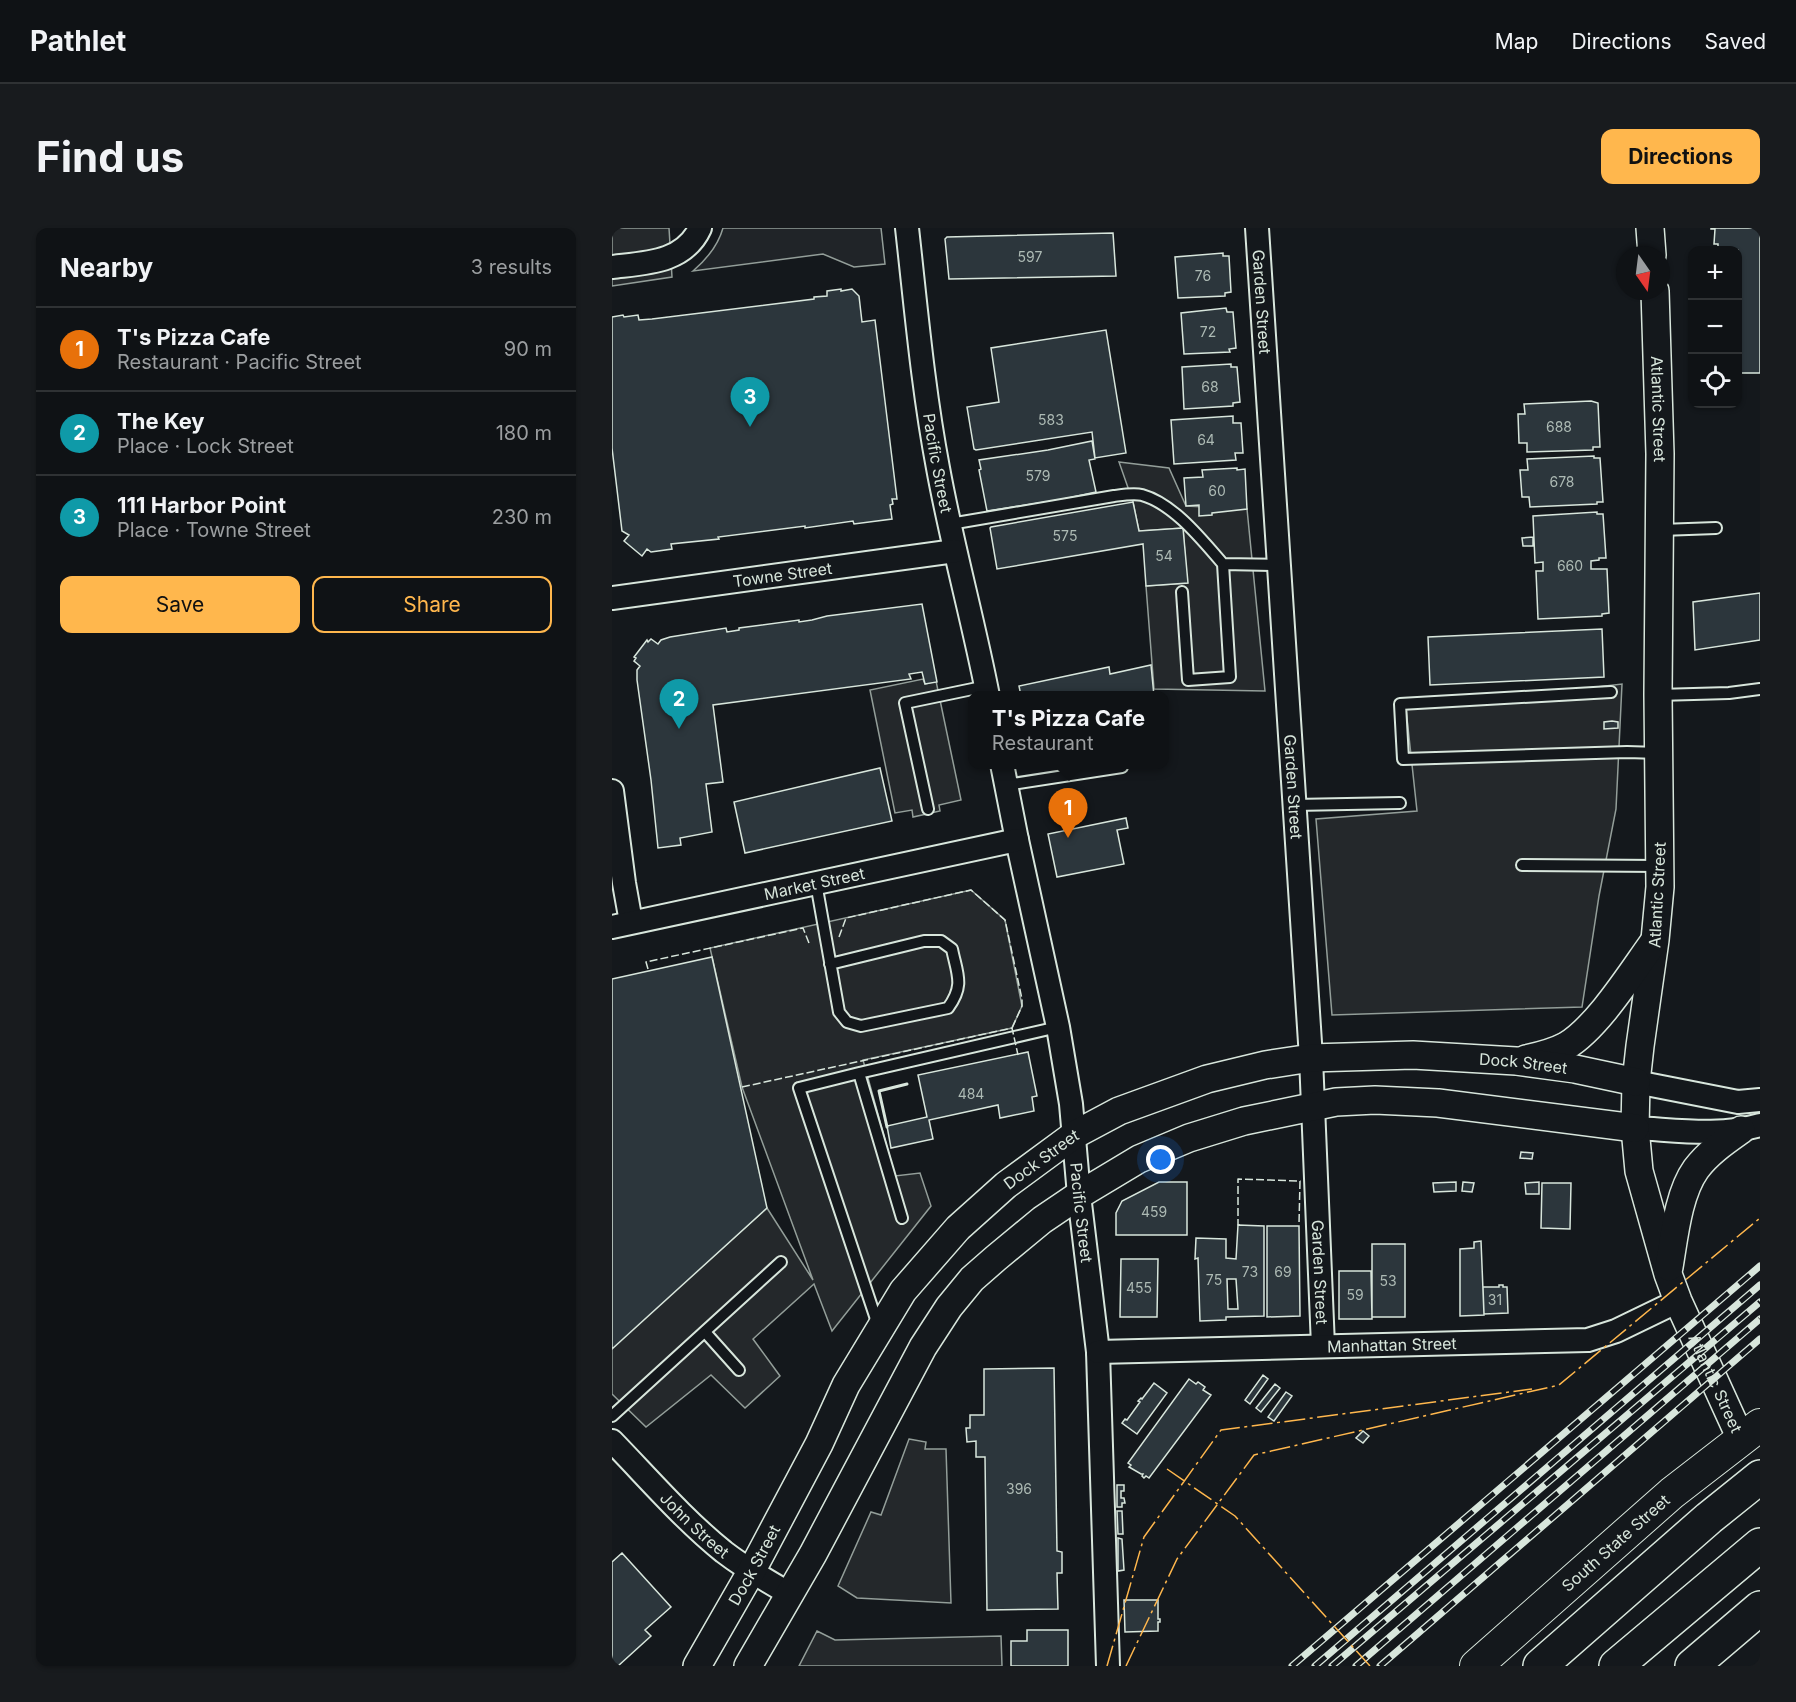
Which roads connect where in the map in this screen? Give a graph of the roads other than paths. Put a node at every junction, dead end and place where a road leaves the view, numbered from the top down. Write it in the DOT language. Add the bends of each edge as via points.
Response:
graph roads {
  1 [pos="700,228"];
  2 [pos="907,228"];
  3 [pos="1257,228"];
  4 [pos="1650,228"];
  5 [pos="1651,246"];
  6 [pos="612,267"];
  7 [pos="1654,300"];
  8 [pos="950,524"];
  9 [pos="1716,528"];
  10 [pos="1660,530"];
  11 [pos="955,551"];
  12 [pos="1223,564"];
  13 [pos="1279,565"];
  14 [pos="1182,592"];
  15 [pos="612,598"];
  16 [pos="1760,689"];
  17 [pos="987,691"];
  18 [pos="1611,692"];
  19 [pos="968,694"];
  20 [pos="1658,695"];
  21 [pos="1659,753"];
  22 [pos="1092,769"];
  23 [pos="1004,775"];
  24 [pos="612,791"];
  25 [pos="1400,803"];
  26 [pos="1294,805"];
  27 [pos="928,809"];
  28 [pos="1017,840"];
  29 [pos="1522,865"];
  30 [pos="1660,866"];
  31 [pos="816,883"];
  32 [pos="621,924"];
  33 [pos="1656,940"];
  34 [pos="830,964"];
  35 [pos="1058,1027"];
  36 [pos="1311,1058"];
  37 [pos="1516,1061"];
  38 [pos="859,1073"];
  39 [pos="1636,1082"];
  40 [pos="1760,1100"];
  41 [pos="1313,1106"];
  42 [pos="1635,1128"];
  43 [pos="1751,1128"];
  44 [pos="1074,1134"];
  45 [pos="1079,1195"];
  46 [pos="902,1218"];
  47 [pos="781,1262"];
  48 [pos="1668,1274"];
  49 [pos="1678,1302"];
  50 [pos="879,1328"];
  51 [pos="705,1332"];
  52 [pos="1323,1346"];
  53 [pos="1098,1352"];
  54 [pos="739,1370"];
  55 [pos="612,1416"];
  56 [pos="1751,1432"];
  57 [pos="612,1441"];
  58 [pos="1760,1475"];
  59 [pos="1748,1555"];
  60 [pos="751,1572"];
  61 [pos="790,1594"];
  62 [pos="1760,1608"];
  63 [pos="697,1666"];
  64 [pos="748,1666"];
  65 [pos="1108,1666"];
  66 [pos="1476,1666"];
  67 [pos="1540,1666"];
  68 [pos="1616,1666"];
  69 [pos="1692,1666"];
  1 -- 6 [label="street" via="685,249 671,257"];
  2 -- 8 [label="street, Pacific Street" via="929,417"];
  3 -- 13 [label="street, Garden Street"];
  4 -- 5 [label="street"];
  7 -- 10 [label="street, Atlantic Street"];
  8 -- 11 [label="street, Pacific Street"];
  8 -- 12 [label="lane" via="1114,496 1141,495 1167,508"];
  9 -- 10 [label="lane"];
  10 -- 20 [label="street, Atlantic Street"];
  11 -- 15 [label="street, Towne Street"];
  11 -- 17 [label="street, Pacific Street"];
  12 -- 13 [label="lane"];
  12 -- 14 [label="lane" via="1230,677 1188,680"];
  13 -- 26 [label="street, Garden Street"];
  16 -- 20 [label="lane"];
  18 -- 21 [label="lane" via="1400,704 1403,759"];
  19 -- 27 [label="lane" via="905,703"];
  20 -- 21 [label="street, Atlantic Street"];
  21 -- 30 [label="street, Atlantic Street"];
  22 -- 23 [label="lane"];
  23 -- 28 [label="street, Pacific Street"];
  24 -- 32 [label="street" via="624,883"];
  25 -- 26 [label="lane"];
  26 -- 36 [label="street, Garden Street"];
  28 -- 31 [label="street, Market Street"];
  28 -- 35 [label="street, Pacific Street"];
  29 -- 30 [label="lane"];
  30 -- 33 [label="street, Atlantic Street"];
  31 -- 32 [label="street, Market Street"];
  31 -- 34 [label="lane"];
  33 -- 37 [label="street" via="1581,1034 1550,1053"];
  33 -- 39 [label="street, Atlantic Street"];
  34 -- 34 [label="lane" via="839,1012 848,1022 861,1026 948,1008 959,983 952,949 941,941 924,941"];
  35 -- 38 [label="lane"];
  35 -- 44 [label="street, Pacific Street"];
  36 -- 37 [label="street, Dock Street" via="1413,1055"];
  36 -- 41 [label="street, Garden Street"];
  36 -- 44 [label="street, Dock Street" via="1207,1079 1119,1112"];
  37 -- 39 [label="street, Dock Street"];
  38 -- 46 [label="lane"];
  38 -- 50 [label="lane" via="799,1088"];
  39 -- 40 [label="street" via="1728,1101"];
  39 -- 42 [label="street, Atlantic Street"];
  41 -- 42 [label="street" via="1405,1100"];
  41 -- 45 [label="street" via="1189,1138 1139,1159"];
  41 -- 52 [label="street, Garden Street"];
  42 -- 43 [label="street" via="1710,1132"];
  42 -- 48 [label="street, Atlantic Street" via="1639,1171"];
  43 -- 48 [label="street" via="1716,1147 1689,1180"];
  44 -- 45 [label="street, Pacific Street"];
  44 -- 50 [label="street, Dock Street" via="1006,1185 958,1228 903,1291"];
  45 -- 53 [label="street, Pacific Street"];
  45 -- 61 [label="street" via="996,1258 949,1307 923,1347"];
  47 -- 51 [label="lane"];
  48 -- 49 [label="street, Atlantic Street"];
  49 -- 52 [label="street, Manhattan Street" via="1588,1341"];
  49 -- 56 [label="street, Atlantic Street"];
  50 -- 60 [label="street, Dock Street"];
  51 -- 54 [label="lane"];
  51 -- 55 [label="lane"];
  52 -- 53 [label="street, Manhattan Street"];
  53 -- 65 [label="street, Pacific Street"];
  56 -- 58 [label="main road, Atlantic Street"];
  56 -- 66 [label="main road, South State Street" via="1672,1493"];
  57 -- 60 [label="street, John Street" via="690,1522"];
  58 -- 67 [label="highway"];
  59 -- 68 [label="highway"];
  60 -- 61 [label="street, John Street"];
  60 -- 63 [label="street, Dock Street"];
  61 -- 64 [label="street"];
  62 -- 69 [label="highway"];
}
